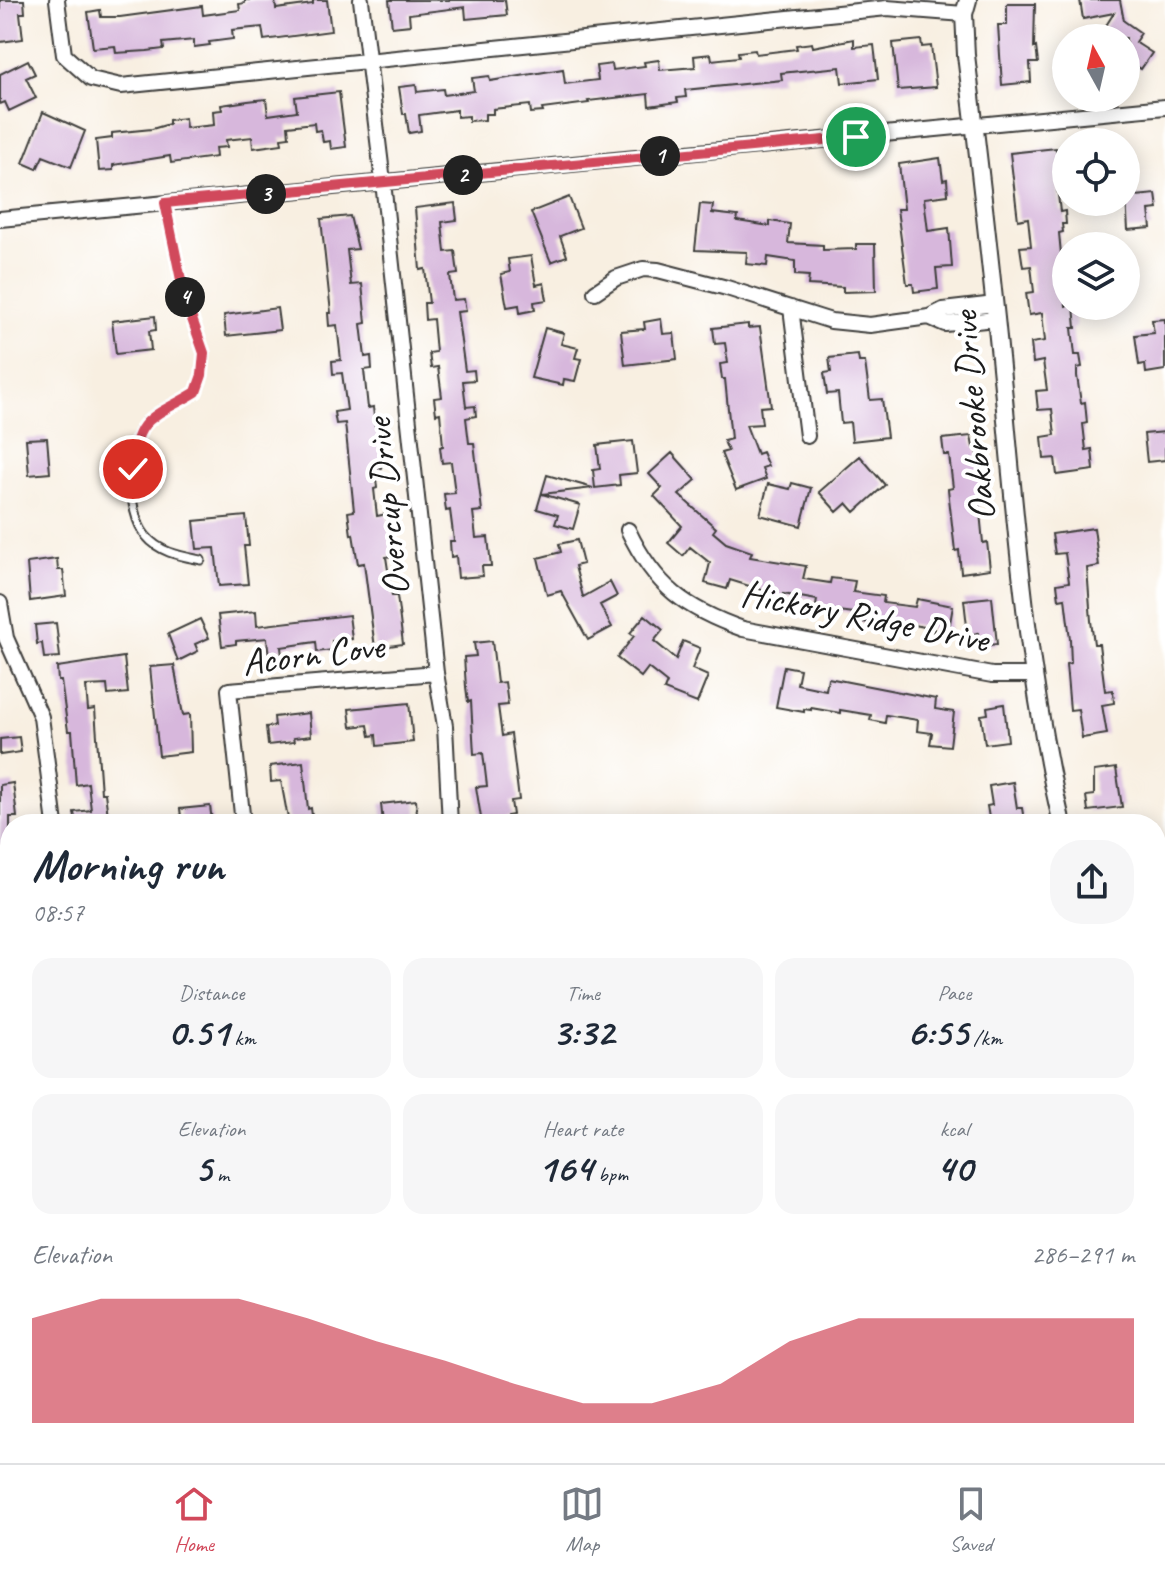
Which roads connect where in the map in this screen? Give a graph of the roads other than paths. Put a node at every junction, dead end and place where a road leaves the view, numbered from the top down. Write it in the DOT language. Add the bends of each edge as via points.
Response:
graph roads {
  1 [pos="57,0"];
  2 [pos="361,0"];
  3 [pos="966,7"];
  4 [pos="368,61"];
  5 [pos="1165,107"];
  6 [pos="974,126"];
  7 [pos="383,182"];
  8 [pos="165,203"];
  9 [pos="0,219"];
  10 [pos="595,292"];
  11 [pos="791,308"];
  12 [pos="996,312"];
  13 [pos="807,436"];
  14 [pos="628,530"];
  15 [pos="201,560"];
  16 [pos="0,603"];
  17 [pos="436,673"];
  18 [pos="1034,675"];
  19 [pos="54,814"];
  20 [pos="242,814"];
  21 [pos="449,814"];
  22 [pos="1060,814"];
  1 -- 4 [label="street" via="64,55 91,79 121,86"];
  2 -- 4 [label="street, Overcup Drive"];
  3 -- 4 [label="street" via="887,8"];
  3 -- 6 [label="street, Oakbrooke Drive"];
  4 -- 7 [label="street, Overcup Drive"];
  5 -- 6 [label="street"];
  6 -- 7 [label="street"];
  6 -- 12 [label="street, Oakbrooke Drive"];
  7 -- 8 [label="street"];
  7 -- 17 [label="street, Overcup Drive"];
  8 -- 9 [label="street"];
  8 -- 15 [label="lane" via="185,299 204,353 202,375 196,392 149,419 138,434 132,500 146,537 166,552"];
  10 -- 11 [label="street" via="630,272 658,270"];
  11 -- 12 [label="street" via="831,321 870,325"];
  11 -- 13 [label="street"];
  12 -- 18 [label="street, Oakbrooke Drive"];
  14 -- 18 [label="street, Hickory Ridge Drive" via="652,572 680,599 719,620 773,635 992,675"];
  16 -- 19 [label="street" via="6,638 41,717"];
  17 -- 20 [label="street, Acorn Cove" via="229,690"];
  17 -- 21 [label="street, Overcup Drive"];
  18 -- 22 [label="street, Oakbrooke Drive"];
}
